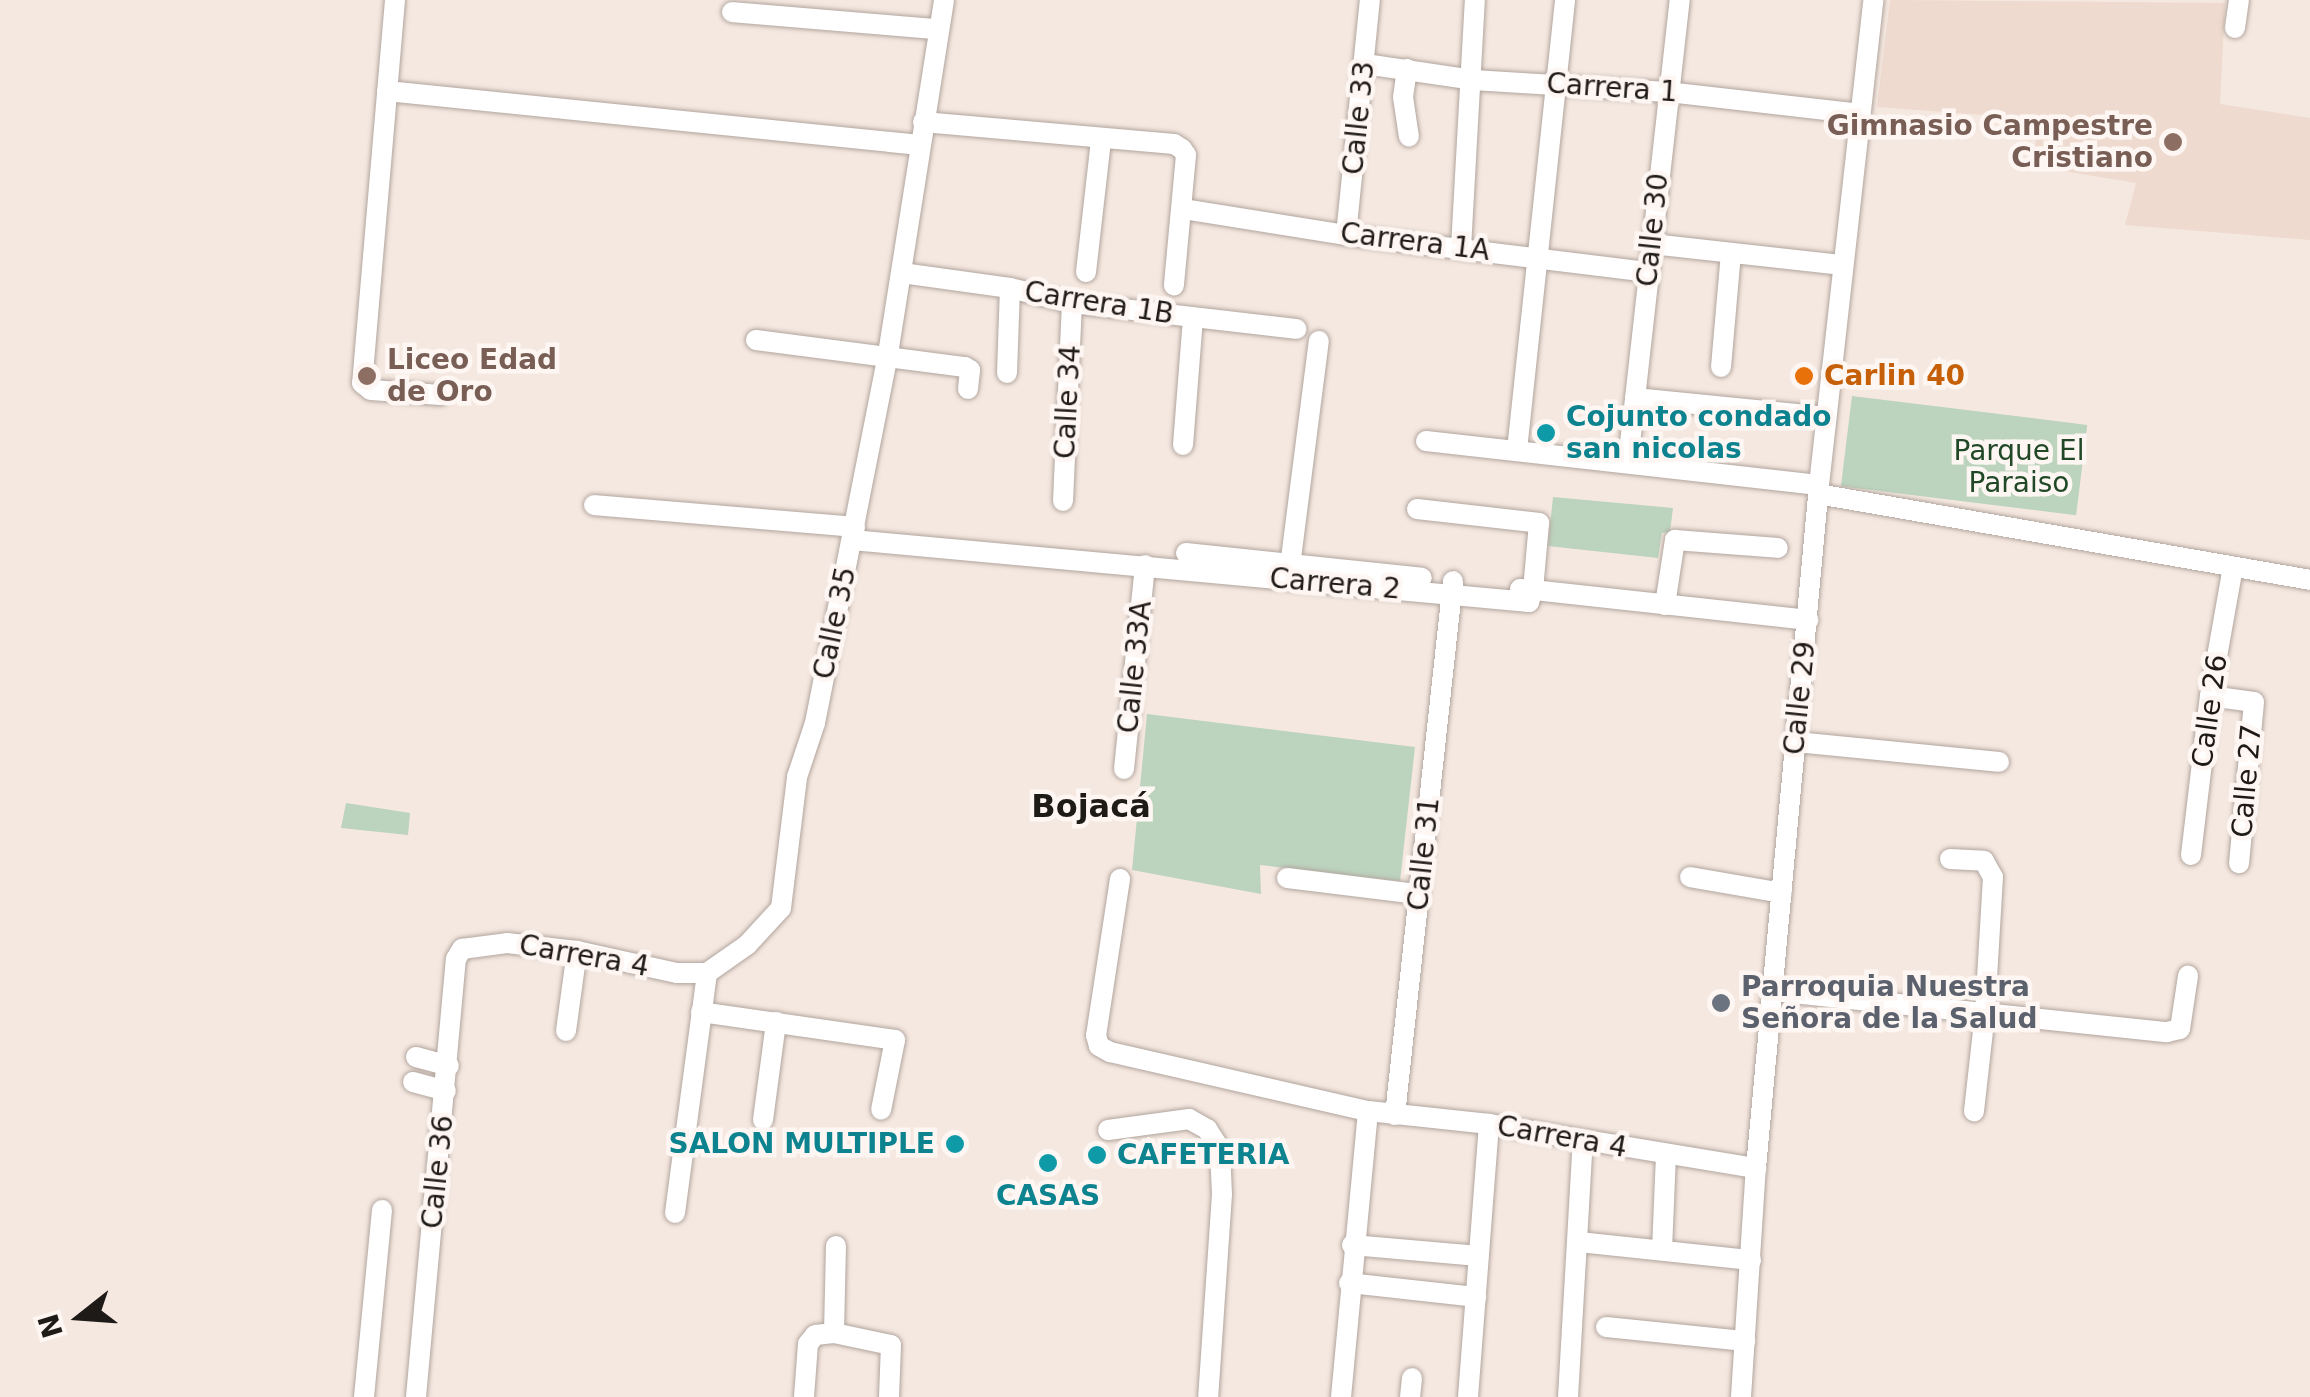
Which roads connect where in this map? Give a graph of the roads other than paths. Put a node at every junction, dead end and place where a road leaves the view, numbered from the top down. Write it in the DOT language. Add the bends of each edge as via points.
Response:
graph roads {
  1 [pos="395,0"];
  2 [pos="944,0"];
  3 [pos="1370,0"];
  4 [pos="1474,0"];
  5 [pos="1565,0"];
  6 [pos="1680,0"];
  7 [pos="1873,0"];
  8 [pos="2239,0"];
  9 [pos="732,12"];
  10 [pos="2235,28"];
  11 [pos="936,29"];
  12 [pos="1365,64"];
  13 [pos="1407,70"];
  14 [pos="1474,80"];
  15 [pos="1556,83"];
  16 [pos="387,91"];
  17 [pos="1668,92"];
  18 [pos="1860,114"];
  19 [pos="924,122"];
  20 [pos="1409,137"];
  21 [pos="1101,140"];
  22 [pos="920,145"];
  23 [pos="1182,209"];
  24 [pos="1346,235"];
  25 [pos="1652,244"];
  26 [pos="1461,248"];
  27 [pos="1731,253"];
  28 [pos="1538,257"];
  29 [pos="1843,265"];
  30 [pos="1086,272"];
  31 [pos="1649,272"];
  32 [pos="902,274"];
  33 [pos="1174,285"];
  34 [pos="1010,288"];
  35 [pos="1072,303"];
  36 [pos="1193,318"];
  37 [pos="1296,329"];
  38 [pos="756,340"];
  39 [pos="1318,341"];
  40 [pos="888,354"];
  41 [pos="1720,367"];
  42 [pos="1007,373"];
  43 [pos="968,388"];
  44 [pos="442,395"];
  45 [pos="1635,398"];
  46 [pos="1826,417"];
  47 [pos="1426,442"];
  48 [pos="1183,446"];
  49 [pos="1517,450"];
  50 [pos="1628,460"];
  51 [pos="1818,490"];
  52 [pos="1063,500"];
  53 [pos="594,505"];
  54 [pos="1417,510"];
  55 [pos="854,534"];
  56 [pos="1778,548"];
  57 [pos="1186,553"];
  58 [pos="1145,565"];
  59 [pos="1290,566"];
  60 [pos="2233,567"];
  61 [pos="1346,578"];
  62 [pos="2310,580"];
  63 [pos="1454,587"];
  64 [pos="1531,596"];
  65 [pos="1665,604"];
  66 [pos="1807,624"];
  67 [pos="2210,696"];
  68 [pos="1796,742"];
  69 [pos="1999,762"];
  70 [pos="1124,768"];
  71 [pos="2191,855"];
  72 [pos="1950,859"];
  73 [pos="2240,864"];
  74 [pos="1690,877"];
  75 [pos="1287,878"];
  76 [pos="1120,879"];
  77 [pos="1782,892"];
  78 [pos="1418,894"];
  79 [pos="457,941"];
  80 [pos="578,950"];
  81 [pos="706,974"];
  82 [pos="2188,976"];
  83 [pos="1774,991"];
  84 [pos="701,1012"];
  85 [pos="1986,1014"];
  86 [pos="776,1022"];
  87 [pos="566,1031"];
  88 [pos="416,1056"];
  89 [pos="448,1066"];
  90 [pos="413,1082"];
  91 [pos="446,1090"];
  92 [pos="880,1110"];
  93 [pos="1368,1111"];
  94 [pos="1974,1112"];
  95 [pos="1395,1114"];
  96 [pos="763,1120"];
  97 [pos="1489,1124"];
  98 [pos="1108,1130"];
  99 [pos="1583,1140"];
  100 [pos="1666,1155"];
  101 [pos="1756,1168"];
  102 [pos="382,1210"];
  103 [pos="675,1213"];
  104 [pos="1579,1242"];
  105 [pos="1352,1245"];
  106 [pos="836,1246"];
  107 [pos="1662,1250"];
  108 [pos="1479,1256"];
  109 [pos="1752,1260"];
  110 [pos="1349,1284"];
  111 [pos="1476,1297"];
  112 [pos="1606,1327"];
  113 [pos="834,1333"];
  114 [pos="1745,1341"];
  115 [pos="804,1396"];
  116 [pos="364,1397"];
  117 [pos="416,1397"];
  118 [pos="889,1397"];
  119 [pos="1208,1397"];
  120 [pos="1341,1397"];
  121 [pos="1468,1397"];
  122 [pos="1568,1397"];
  123 [pos="1741,1397"];
  1 -- 16 [label="street"];
  2 -- 11 [label="street, Calle 35"];
  3 -- 12 [label="street, Calle 33"];
  4 -- 14 [label="street"];
  5 -- 15 [label="street"];
  6 -- 17 [label="street, Calle 30"];
  7 -- 18 [label="street, Calle 29"];
  8 -- 10 [label="street"];
  9 -- 11 [label="street"];
  11 -- 19 [label="street, Calle 35"];
  12 -- 13 [label="street, Carrera 1"];
  12 -- 24 [label="street, Calle 33"];
  13 -- 14 [label="street, Carrera 1"];
  13 -- 20 [label="street"];
  14 -- 15 [label="street, Carrera 1"];
  14 -- 26 [label="street"];
  15 -- 17 [label="street, Carrera 1"];
  15 -- 28 [label="street"];
  16 -- 22 [label="street"];
  16 -- 44 [label="street" via="362,383 371,390"];
  17 -- 18 [label="street, Carrera 1"];
  17 -- 25 [label="street, Calle 30"];
  18 -- 29 [label="street, Calle 29"];
  19 -- 21 [label="street"];
  19 -- 22 [label="street, Calle 35"];
  21 -- 23 [label="street" via="1182,149"];
  21 -- 30 [label="street"];
  22 -- 32 [label="street, Calle 35"];
  23 -- 24 [label="street, Carrera 1A"];
  23 -- 33 [label="street"];
  24 -- 26 [label="street, Carrera 1A"];
  25 -- 27 [label="street"];
  25 -- 31 [label="street, Calle 30"];
  26 -- 28 [label="street, Carrera 1A"];
  27 -- 29 [label="street"];
  27 -- 41 [label="street"];
  28 -- 31 [label="street, Carrera 1A"];
  28 -- 49 [label="street"];
  29 -- 46 [label="street, Calle 29"];
  31 -- 45 [label="street, Calle 30"];
  32 -- 34 [label="street, Carrera 1B"];
  32 -- 40 [label="street, Calle 35"];
  34 -- 35 [label="street, Carrera 1B"];
  34 -- 42 [label="street"];
  35 -- 36 [label="street, Carrera 1B"];
  35 -- 52 [label="street, Calle 34"];
  36 -- 37 [label="street, Carrera 1B"];
  36 -- 48 [label="street"];
  38 -- 40 [label="street"];
  39 -- 59 [label="street"];
  40 -- 43 [label="street" via="968,368"];
  40 -- 55 [label="street, Calle 35"];
  45 -- 46 [label="street"];
  45 -- 50 [label="street, Calle 30"];
  46 -- 51 [label="street, Calle 29"];
  47 -- 49 [label="street"];
  49 -- 50 [label="street"];
  50 -- 51 [label="street"];
  51 -- 60 [label="street"];
  51 -- 66 [label="street, Calle 29"];
  53 -- 55 [label="street, Carrera 2"];
  54 -- 64 [label="street" via="1540,523"];
  55 -- 58 [label="street, Carrera 2"];
  55 -- 81 [label="street, Calle 35" via="815,722 796,777 781,908 748,945"];
  56 -- 65 [label="street" via="1675,540"];
  57 -- 59 [label="street"];
  58 -- 61 [label="street, Carrera 2"];
  58 -- 70 [label="street, Calle 33A"];
  59 -- 61 [label="street"];
  60 -- 62 [label="street"];
  60 -- 67 [label="street, Calle 26"];
  61 -- 63 [label="street, Carrera 2"];
  63 -- 64 [label="street, Carrera 2"];
  63 -- 78 [label="street, Calle 31"];
  64 -- 65 [label="street"];
  64 -- 66 [label="street" via="1591,609"];
  65 -- 66 [label="street"];
  66 -- 68 [label="street, Calle 29"];
  67 -- 71 [label="street, Calle 26"];
  67 -- 73 [label="street, Calle 27" via="2251,699"];
  68 -- 69 [label="street"];
  68 -- 77 [label="street, Calle 29"];
  72 -- 85 [label="street" via="1984,862 1993,877"];
  74 -- 77 [label="street"];
  75 -- 78 [label="street"];
  76 -- 93 [label="street, Carrera 4" via="1099,1046"];
  77 -- 83 [label="street, Calle 29"];
  78 -- 95 [label="street, Calle 31"];
  79 -- 80 [label="street, Carrera 4"];
  79 -- 89 [label="street, Calle 36"];
  80 -- 81 [label="street, Carrera 4"];
  80 -- 87 [label="street"];
  81 -- 84 [label="street"];
  82 -- 85 [label="street" via="2180,1028 2166,1032"];
  83 -- 85 [label="street"];
  83 -- 101 [label="street, Calle 29"];
  84 -- 86 [label="street"];
  84 -- 103 [label="street"];
  85 -- 94 [label="street"];
  86 -- 92 [label="street" via="894,1040"];
  86 -- 96 [label="street"];
  88 -- 89 [label="street"];
  89 -- 91 [label="street, Calle 36"];
  90 -- 91 [label="street"];
  91 -- 117 [label="street, Calle 36"];
  93 -- 95 [label="street, Carrera 4"];
  93 -- 105 [label="street"];
  95 -- 97 [label="street, Carrera 4"];
  97 -- 99 [label="street, Carrera 4"];
  97 -- 108 [label="street"];
  98 -- 119 [label="street" via="1188,1120 1207,1129 1220,1149"];
  99 -- 100 [label="street, Carrera 4"];
  99 -- 104 [label="street"];
  100 -- 101 [label="street, Carrera 4"];
  100 -- 107 [label="street"];
  101 -- 109 [label="street, Calle 29"];
  102 -- 116 [label="street"];
  104 -- 107 [label="street"];
  104 -- 122 [label="street"];
  105 -- 108 [label="street"];
  105 -- 110 [label="street"];
  106 -- 113 [label="street"];
  107 -- 109 [label="street"];
  108 -- 111 [label="street"];
  109 -- 114 [label="street, Calle 29"];
  110 -- 111 [label="street"];
  110 -- 120 [label="street"];
  111 -- 121 [label="street"];
  112 -- 114 [label="street"];
  113 -- 115 [label="street" via="814,1335 808,1344"];
  113 -- 118 [label="street" via="891,1345"];
  114 -- 123 [label="street, Calle 29"];
}
